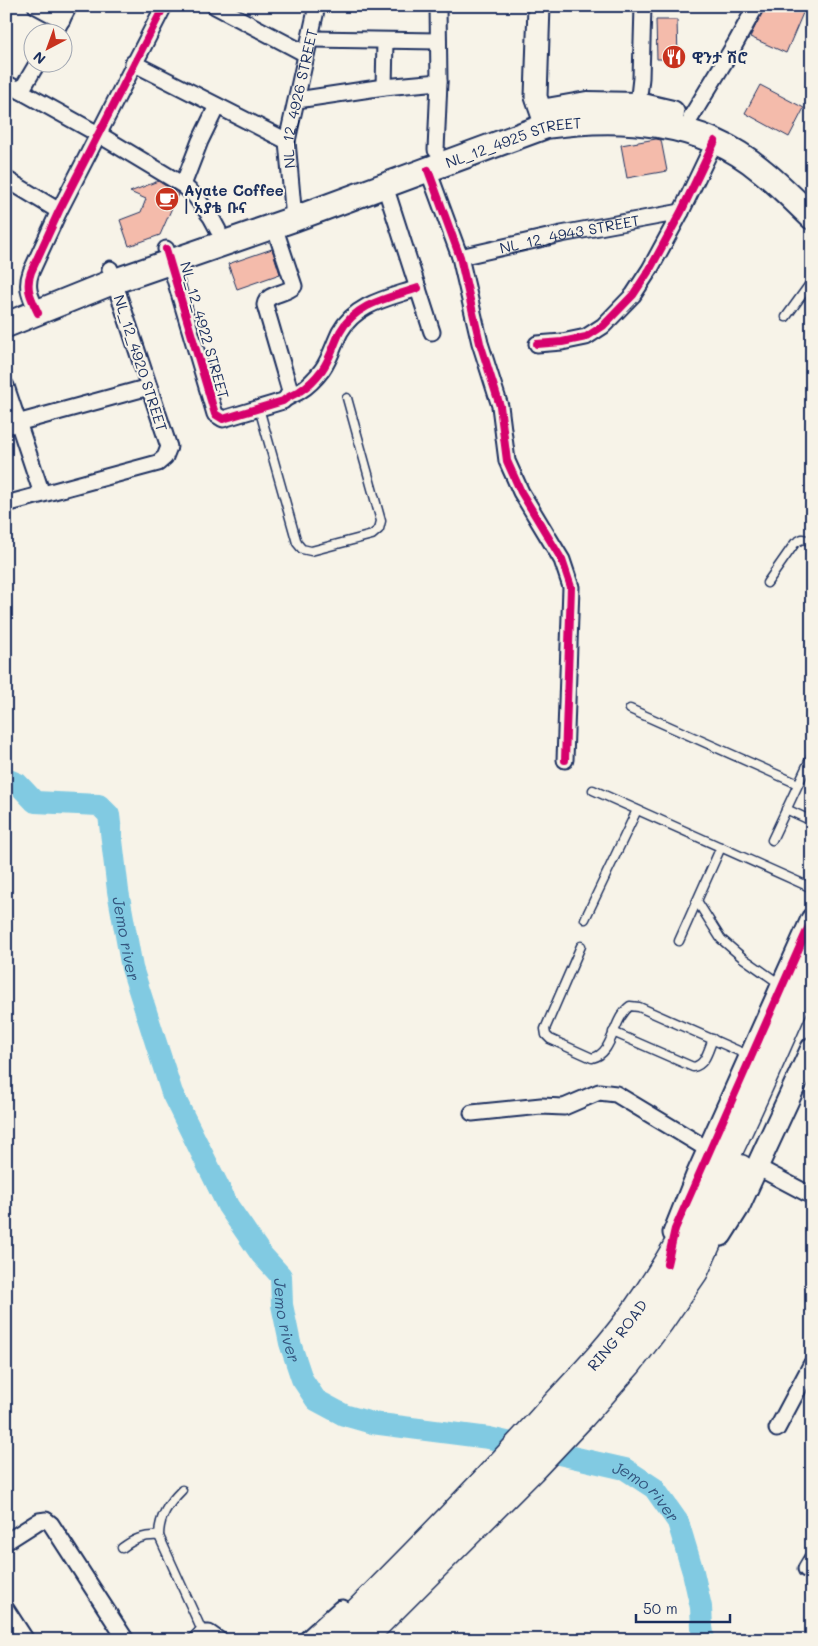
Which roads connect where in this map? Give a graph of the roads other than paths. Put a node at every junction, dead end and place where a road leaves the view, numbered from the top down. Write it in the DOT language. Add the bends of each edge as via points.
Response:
graph roads {
  1 [pos="36,6"];
  2 [pos="70,6"];
  3 [pos="164,6"];
  4 [pos="215,6"];
  5 [pos="317,6"];
  6 [pos="438,6"];
  7 [pos="539,6"];
  8 [pos="643,6"];
  9 [pos="756,6"];
  10 [pos="54,22"];
  11 [pos="61,22"];
  12 [pos="310,39"];
  13 [pos="385,41"];
  14 [pos="438,41"];
  15 [pos="306,54"];
  16 [pos="133,63"];
  17 [pos="33,72"];
  18 [pos="439,82"];
  19 [pos="6,83"];
  20 [pos="384,87"];
  21 [pos="22,92"];
  22 [pos="297,100"];
  23 [pos="638,105"];
  24 [pos="217,106"];
  25 [pos="692,117"];
  26 [pos="543,119"];
  27 [pos="98,134"];
  28 [pos="287,140"];
  29 [pos="715,141"];
  30 [pos="432,160"];
  31 [pos="6,179"];
  32 [pos="183,185"];
  33 [pos="385,186"];
  34 [pos="812,196"];
  35 [pos="59,211"];
  36 [pos="681,212"];
  37 [pos="287,217"];
  38 [pos="812,217"];
  39 [pos="218,230"];
  40 [pos="168,255"];
  41 [pos="460,257"];
  42 [pos="112,275"];
  43 [pos="812,281"];
  44 [pos="418,288"];
  45 [pos="35,306"];
  46 [pos="6,310"];
  47 [pos="786,317"];
  48 [pos="6,325"];
  49 [pos="432,332"];
  50 [pos="537,344"];
  51 [pos="6,386"];
  52 [pos="150,387"];
  53 [pos="288,397"];
  54 [pos="347,398"];
  55 [pos="259,408"];
  56 [pos="12,425"];
  57 [pos="42,494"];
  58 [pos="6,504"];
  59 [pos="812,541"];
  60 [pos="768,583"];
  61 [pos="630,709"];
  62 [pos="812,754"];
  63 [pos="565,760"];
  64 [pos="798,784"];
  65 [pos="593,790"];
  66 [pos="786,809"];
  67 [pos="637,810"];
  68 [pos="812,821"];
  69 [pos="772,840"];
  70 [pos="721,847"];
  71 [pos="812,888"];
  72 [pos="697,901"];
  73 [pos="585,919"];
  74 [pos="812,919"];
  75 [pos="679,941"];
  76 [pos="581,946"];
  77 [pos="812,966"];
  78 [pos="782,986"];
  79 [pos="812,1012"];
  80 [pos="613,1032"];
  81 [pos="713,1039"];
  82 [pos="812,1048"];
  83 [pos="751,1056"];
  84 [pos="472,1113"];
  85 [pos="709,1150"];
  86 [pos="757,1167"];
  87 [pos="812,1196"];
  88 [pos="667,1264"];
  89 [pos="694,1271"];
  90 [pos="812,1363"];
  91 [pos="777,1429"];
  92 [pos="182,1490"];
  93 [pos="159,1536"];
  94 [pos="6,1542"];
  95 [pos="122,1548"];
  96 [pos="380,1605"];
  97 [pos="6,1609"];
  98 [pos="199,1636"];
  99 [pos="26,1640"];
  100 [pos="126,1640"];
  101 [pos="219,1640"];
  102 [pos="310,1640"];
  103 [pos="330,1640"];
  104 [pos="360,1640"];
  105 [pos="369,1640"];
  1 -- 10 [label="street"];
  2 -- 11 [label="street"];
  3 -- 16 [label="street"];
  4 -- 15 [label="street"];
  5 -- 12 [label="street, NL_12_4926 STREET"];
  6 -- 14 [label="street"];
  7 -- 26 [label="street" via="535,82"];
  8 -- 23 [label="street"];
  9 -- 25 [label="street"];
  12 -- 13 [label="street"];
  12 -- 15 [label="street, NL_12_4926 STREET"];
  13 -- 14 [label="street"];
  13 -- 20 [label="street"];
  14 -- 18 [label="street"];
  15 -- 22 [label="street, NL_12_4926 STREET"];
  16 -- 24 [label="street"];
  16 -- 27 [label="street"];
  17 -- 21 [label="street"];
  18 -- 20 [label="street"];
  18 -- 30 [label="street"];
  19 -- 21 [label="street"];
  20 -- 22 [label="street"];
  21 -- 27 [label="street"];
  22 -- 28 [label="street, NL_12_4926 STREET"];
  23 -- 25 [label="main road, NL_12_4925 STREET"];
  23 -- 26 [label="main road, NL_12_4925 STREET" via="587,104"];
  24 -- 28 [label="street"];
  24 -- 32 [label="street"];
  25 -- 34 [label="main road, NL_12_4925 STREET" via="730,133 771,160"];
  26 -- 29 [label="main road, NL_12_4925 STREET" via="635,122 671,127"];
  26 -- 30 [label="main road, NL_12_4925 STREET"];
  27 -- 32 [label="street"];
  27 -- 35 [label="street"];
  28 -- 37 [label="street, NL_12_4926 STREET"];
  29 -- 36 [label="street"];
  29 -- 38 [label="main road, NL_12_4925 STREET" via="760,169"];
  30 -- 33 [label="main road, NL_12_4925 STREET"];
  30 -- 37 [label="main road, NL_12_4925 STREET"];
  30 -- 41 [label="street"];
  31 -- 35 [label="street"];
  32 -- 39 [label="street" via="195,196"];
  33 -- 37 [label="main road, NL_12_4925 STREET"];
  33 -- 44 [label="street"];
  35 -- 45 [label="street" via="28,281"];
  36 -- 41 [label="street, NL_12_4943 STREET"];
  36 -- 50 [label="street" via="633,295 603,326 586,337"];
  37 -- 39 [label="main road, NL_12_4925 STREET"];
  37 -- 40 [label="main road, NL_12_4925 STREET"];
  37 -- 53 [label="street, NL_12_4926 STREET" via="294,286 290,291 268,297 265,305 290,392"];
  39 -- 40 [label="main road, NL_12_4925 STREET"];
  40 -- 42 [label="main road, NL_12_4925 STREET"];
  40 -- 55 [label="street, NL_12_4922 STREET" via="215,414 223,419"];
  41 -- 63 [label="street" via="480,343 500,406 507,461 521,492 562,560 571,587"];
  42 -- 45 [label="main road, NL_12_4925 STREET"];
  42 -- 52 [label="street, NL_12_4920 STREET"];
  43 -- 47 [label="lane"];
  44 -- 49 [label="street"];
  44 -- 53 [label="street" via="370,304 348,319 322,370 311,383"];
  45 -- 46 [label="main road, NL_12_4925 STREET"];
  45 -- 48 [label="main road, NL_12_4925 STREET"];
  51 -- 56 [label="street"];
  52 -- 56 [label="street"];
  52 -- 57 [label="street, NL_12_4920 STREET" via="169,447 165,457 158,463"];
  53 -- 55 [label="street"];
  54 -- 55 [label="lane" via="381,521 380,529 372,535 311,552 297,543"];
  56 -- 57 [label="street"];
  57 -- 58 [label="street"];
  59 -- 60 [label="lane" via="795,543"];
  61 -- 64 [label="lane"];
  62 -- 64 [label="lane"];
  64 -- 66 [label="lane"];
  65 -- 67 [label="lane"];
  66 -- 68 [label="lane"];
  66 -- 69 [label="lane"];
  67 -- 70 [label="lane"];
  67 -- 73 [label="lane"];
  70 -- 71 [label="lane"];
  70 -- 72 [label="lane"];
  72 -- 75 [label="lane"];
  72 -- 78 [label="lane" via="721,939"];
  74 -- 78 [label="street"];
  76 -- 80 [label="lane" via="545,1029 546,1035 550,1040 592,1058 605,1051"];
  77 -- 88 [label="highway, RING ROAD" via="712,1186"];
  78 -- 83 [label="street"];
  79 -- 89 [label="highway, RING ROAD"];
  80 -- 81 [label="lane" via="622,1011 630,1006"];
  80 -- 81 [label="lane" via="693,1067 704,1060"];
  81 -- 83 [label="lane"];
  82 -- 86 [label="street"];
  83 -- 85 [label="street"];
  84 -- 85 [label="street" via="564,1107 599,1092 616,1094"];
  85 -- 88 [label="street" via="675,1228"];
  86 -- 87 [label="street"];
  86 -- 89 [label="street" via="738,1208"];
  88 -- 96 [label="highway, RING ROAD" via="609,1347 500,1466"];
  89 -- 96 [label="highway, RING ROAD" via="628,1363 582,1415 531,1469"];
  90 -- 91 [label="street"];
  92 -- 93 [label="lane" via="163,1513"];
  93 -- 95 [label="lane" via="145,1535"];
  93 -- 98 [label="lane"];
  94 -- 100 [label="street" via="39,1521 46,1520 51,1524"];
  96 -- 102 [label="street" via="348,1608"];
  96 -- 103 [label="highway, RING ROAD"];
  96 -- 104 [label="highway, RING ROAD"];
  96 -- 105 [label="street"];
  97 -- 99 [label="street"];
  98 -- 101 [label="street" via="209,1633"];
}
